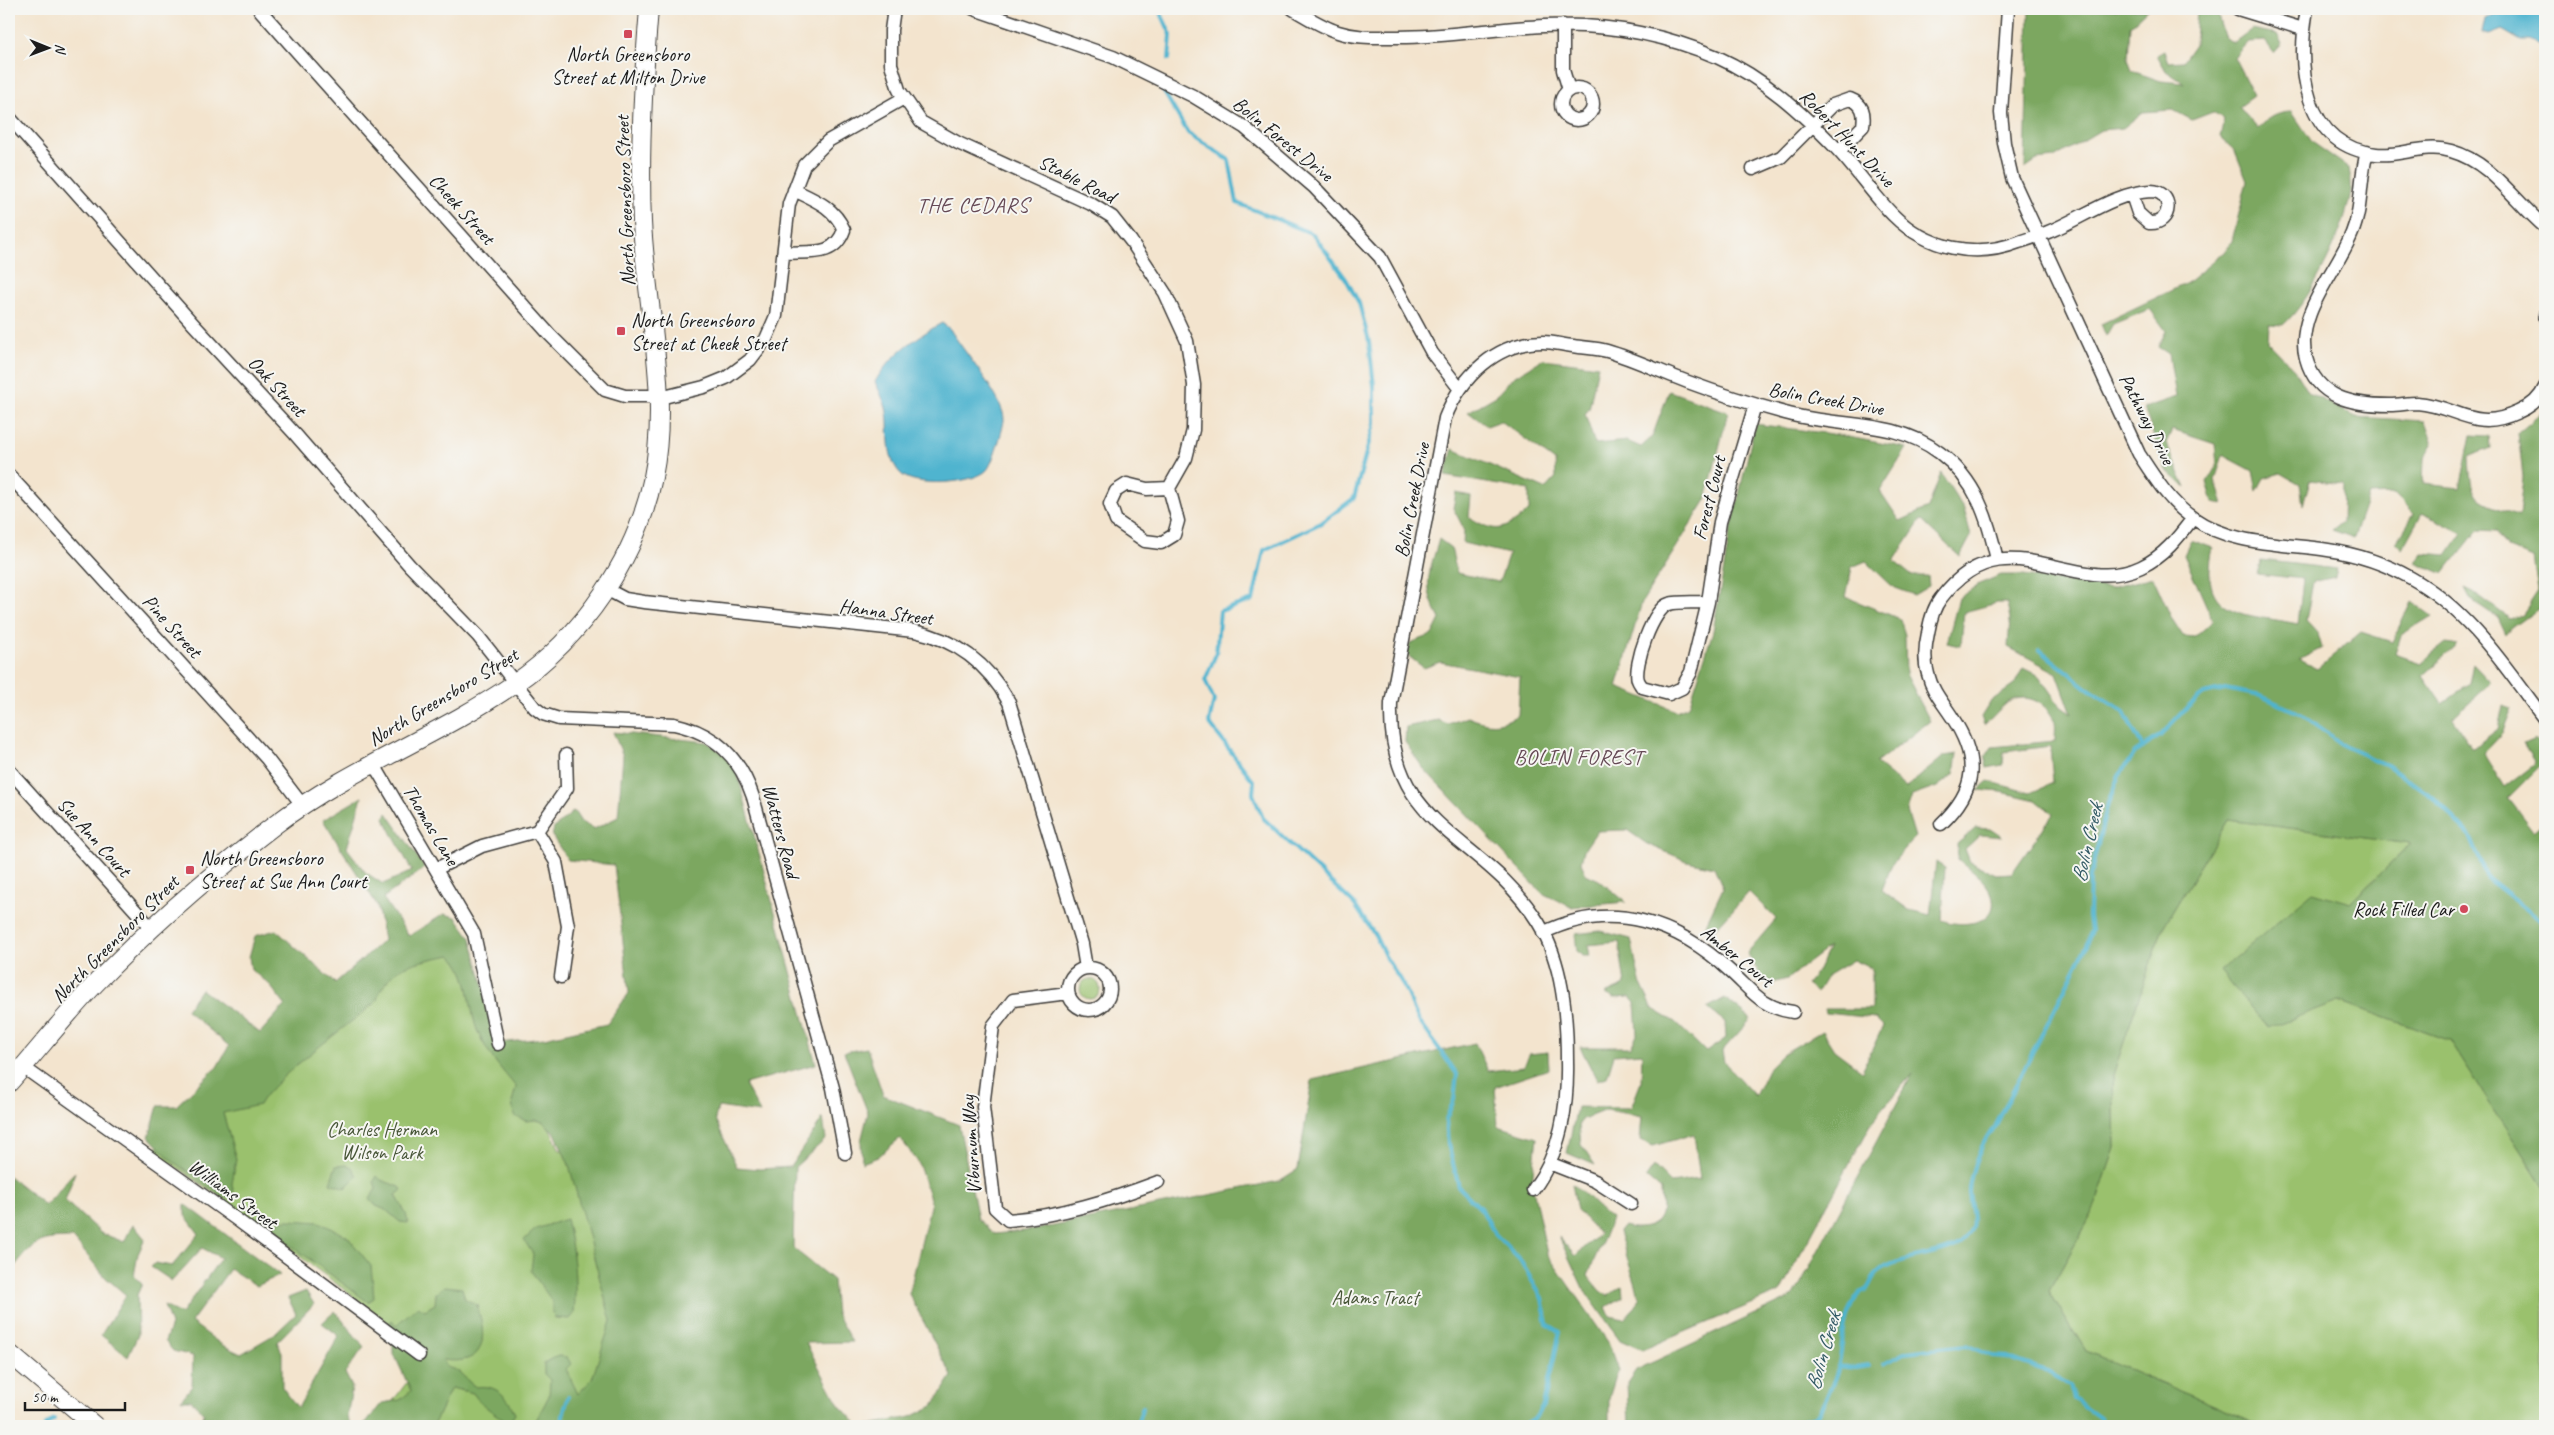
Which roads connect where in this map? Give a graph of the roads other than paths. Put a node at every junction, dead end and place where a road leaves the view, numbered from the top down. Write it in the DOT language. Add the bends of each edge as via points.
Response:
graph roads {
  1 [pos="259,9"];
  2 [pos="647,9"];
  3 [pos="894,9"];
  4 [pos="974,9"];
  5 [pos="1293,9"];
  6 [pos="2008,9"];
  7 [pos="2238,9"];
  8 [pos="2307,9"];
  9 [pos="1563,25"];
  10 [pos="2303,29"];
  11 [pos="1569,90"];
  12 [pos="904,98"];
  13 [pos="9,117"];
  14 [pos="1814,126"];
  15 [pos="1839,151"];
  16 [pos="2368,152"];
  17 [pos="1752,169"];
  18 [pos="794,190"];
  19 [pos="2132,195"];
  20 [pos="2545,227"];
  21 [pos="2037,235"];
  22 [pos="784,253"];
  23 [pos="2545,387"];
  24 [pos="1460,388"];
  25 [pos="658,397"];
  26 [pos="1755,405"];
  27 [pos="9,475"];
  28 [pos="1169,488"];
  29 [pos="2193,518"];
  30 [pos="1997,560"];
  31 [pos="606,589"];
  32 [pos="1708,602"];
  33 [pos="515,684"];
  34 [pos="2545,720"];
  35 [pos="566,755"];
  36 [pos="372,763"];
  37 [pos="9,770"];
  38 [pos="303,806"];
  39 [pos="1942,824"];
  40 [pos="537,831"];
  41 [pos="436,869"];
  42 [pos="152,929"];
  43 [pos="1544,933"];
  44 [pos="1086,968"];
  45 [pos="561,977"];
  46 [pos="1068,993"];
  47 [pos="1793,1012"];
  48 [pos="498,1044"];
  49 [pos="23,1067"];
  50 [pos="9,1083"];
  51 [pos="844,1153"];
  52 [pos="1549,1163"];
  53 [pos="1158,1182"];
  54 [pos="1533,1190"];
  55 [pos="1631,1204"];
  56 [pos="9,1354"];
  57 [pos="419,1355"];
  58 [pos="95,1426"];
  1 -- 25 [label="street, Cheek Street" via="427,200 595,382 615,394"];
  2 -- 25 [label="main road, North Greensboro Street" via="641,128 642,223"];
  3 -- 12 [label="street, Stable Road" via="892,64 898,90"];
  4 -- 24 [label="street, Bolin Forest Drive" via="1113,57 1193,96 1244,127 1314,187 1380,257 1432,353"];
  5 -- 9 [label="street, Robert Hunt Drive" via="1335,32 1366,37 1428,38"];
  6 -- 21 [label="street, Pathway Drive" via="2001,113 2004,143 2012,178"];
  7 -- 10 [label="street"];
  8 -- 10 [label="street"];
  9 -- 11 [label="street" via="1563,70"];
  9 -- 14 [label="street, Robert Hunt Drive" via="1604,26 1644,32 1698,49 1757,79"];
  10 -- 16 [label="street" via="2304,81 2311,106 2319,120 2340,141"];
  12 -- 18 [label="street, Cheek Street" via="828,141 804,165"];
  12 -- 28 [label="street, Stable Road" via="921,122 958,143 1091,204 1112,218 1131,241 1176,313 1187,341 1194,385 1193,430 1186,458"];
  13 -- 33 [label="street, Oak Street" via="410,566 478,636"];
  14 -- 15 [label="street, Robert Hunt Drive"];
  14 -- 15 [label="street" via="1833,106 1845,100 1850,99 1860,105 1865,116 1863,126"];
  14 -- 17 [label="street" via="1781,157"];
  15 -- 21 [label="street, Robert Hunt Drive" via="1894,215 1917,234 1938,244 1960,251 1990,251"];
  16 -- 20 [label="street" via="2377,154 2418,148 2450,151 2463,156 2493,174"];
  16 -- 23 [label="street" via="2359,213 2352,234 2311,307 2306,328 2306,357 2315,379 2331,394 2349,402 2417,403 2472,420 2493,422 2528,408"];
  18 -- 22 [label="street, Cheek Street" via="786,221"];
  18 -- 22 [label="street" via="832,211 844,230 833,248"];
  19 -- 21 [label="street, Robert Hunt Drive"];
  21 -- 29 [label="street, Pathway Drive" via="2140,454 2159,484"];
  22 -- 25 [label="street, Cheek Street" via="776,316 766,339 750,360 726,378 704,387"];
  24 -- 26 [label="street, Bolin Creek Drive" via="1485,362 1504,351 1543,342 1606,351"];
  24 -- 43 [label="street, Bolin Creek Drive" via="1445,418 1392,703 1394,748 1399,769 1420,806 1514,890"];
  25 -- 31 [label="main road, North Greensboro Street" via="657,452 647,500 628,549"];
  26 -- 30 [label="street, Bolin Creek Drive" via="1789,414 1894,430 1926,444 1957,468 1970,484 1984,508"];
  26 -- 32 [label="street, Forest Court" via="1720,522"];
  27 -- 38 [label="street, Pine Street" via="267,759"];
  28 -- 28 [label="street" via="1178,521 1174,535 1161,543 1145,541 1116,521 1110,504 1116,491 1127,484"];
  29 -- 30 [label="street" via="2164,552 2140,568 2122,572 2089,572 2021,559"];
  29 -- 34 [label="street, Pathway Drive" via="2221,533 2241,539 2330,550 2410,577 2453,607 2479,633"];
  30 -- 39 [label="street" via="1964,576 1950,588 1934,610 1929,627 1928,674 1968,746 1971,761 1968,787 1960,804"];
  31 -- 33 [label="main road, North Greensboro Street" via="571,634"];
  31 -- 44 [label="street, Hanna Street" via="625,599 644,602 914,631 955,645 972,656 988,670 1009,702 1079,934"];
  32 -- 32 [label="street, Forest Court" via="1691,672 1682,688 1669,694 1642,687 1638,670 1648,631 1658,612 1668,604"];
  33 -- 36 [label="main road, North Greensboro Street"];
  33 -- 51 [label="street, Watters Road" via="535,708 559,719 689,728 718,743 740,767 753,797 833,1088"];
  35 -- 40 [label="street" via="566,788"];
  36 -- 38 [label="main road, North Greensboro Street"];
  36 -- 41 [label="street, Thomas Lane"];
  37 -- 42 [label="street, Sue Ann Court"];
  38 -- 42 [label="main road, North Greensboro Street" via="230,860"];
  40 -- 41 [label="street" via="482,846"];
  40 -- 45 [label="street" via="556,862 568,926"];
  41 -- 48 [label="street, Thomas Lane" via="474,934"];
  42 -- 49 [label="main road, North Greensboro Street" via="95,985"];
  43 -- 47 [label="street, Amber Court" via="1586,918 1616,917 1647,922 1703,948 1760,1001"];
  43 -- 52 [label="street, Bolin Creek Drive" via="1562,994 1567,1040 1565,1110 1558,1145"];
  44 -- 46 [label="street" via="1074,974"];
  44 -- 46 [label="street" via="1101,971 1110,983 1105,1004 1092,1011 1084,1010 1072,1003"];
  46 -- 53 [label="street, Viburnum Way" via="1014,1000 993,1026 983,1107 995,1208 1008,1220 1026,1218 1111,1200"];
  49 -- 50 [label="main road, North Greensboro Street"];
  49 -- 57 [label="street, Williams Street"];
  52 -- 54 [label="street, Bolin Creek Drive"];
  52 -- 55 [label="street" via="1595,1181"];
  56 -- 58 [label="main road"];
}
